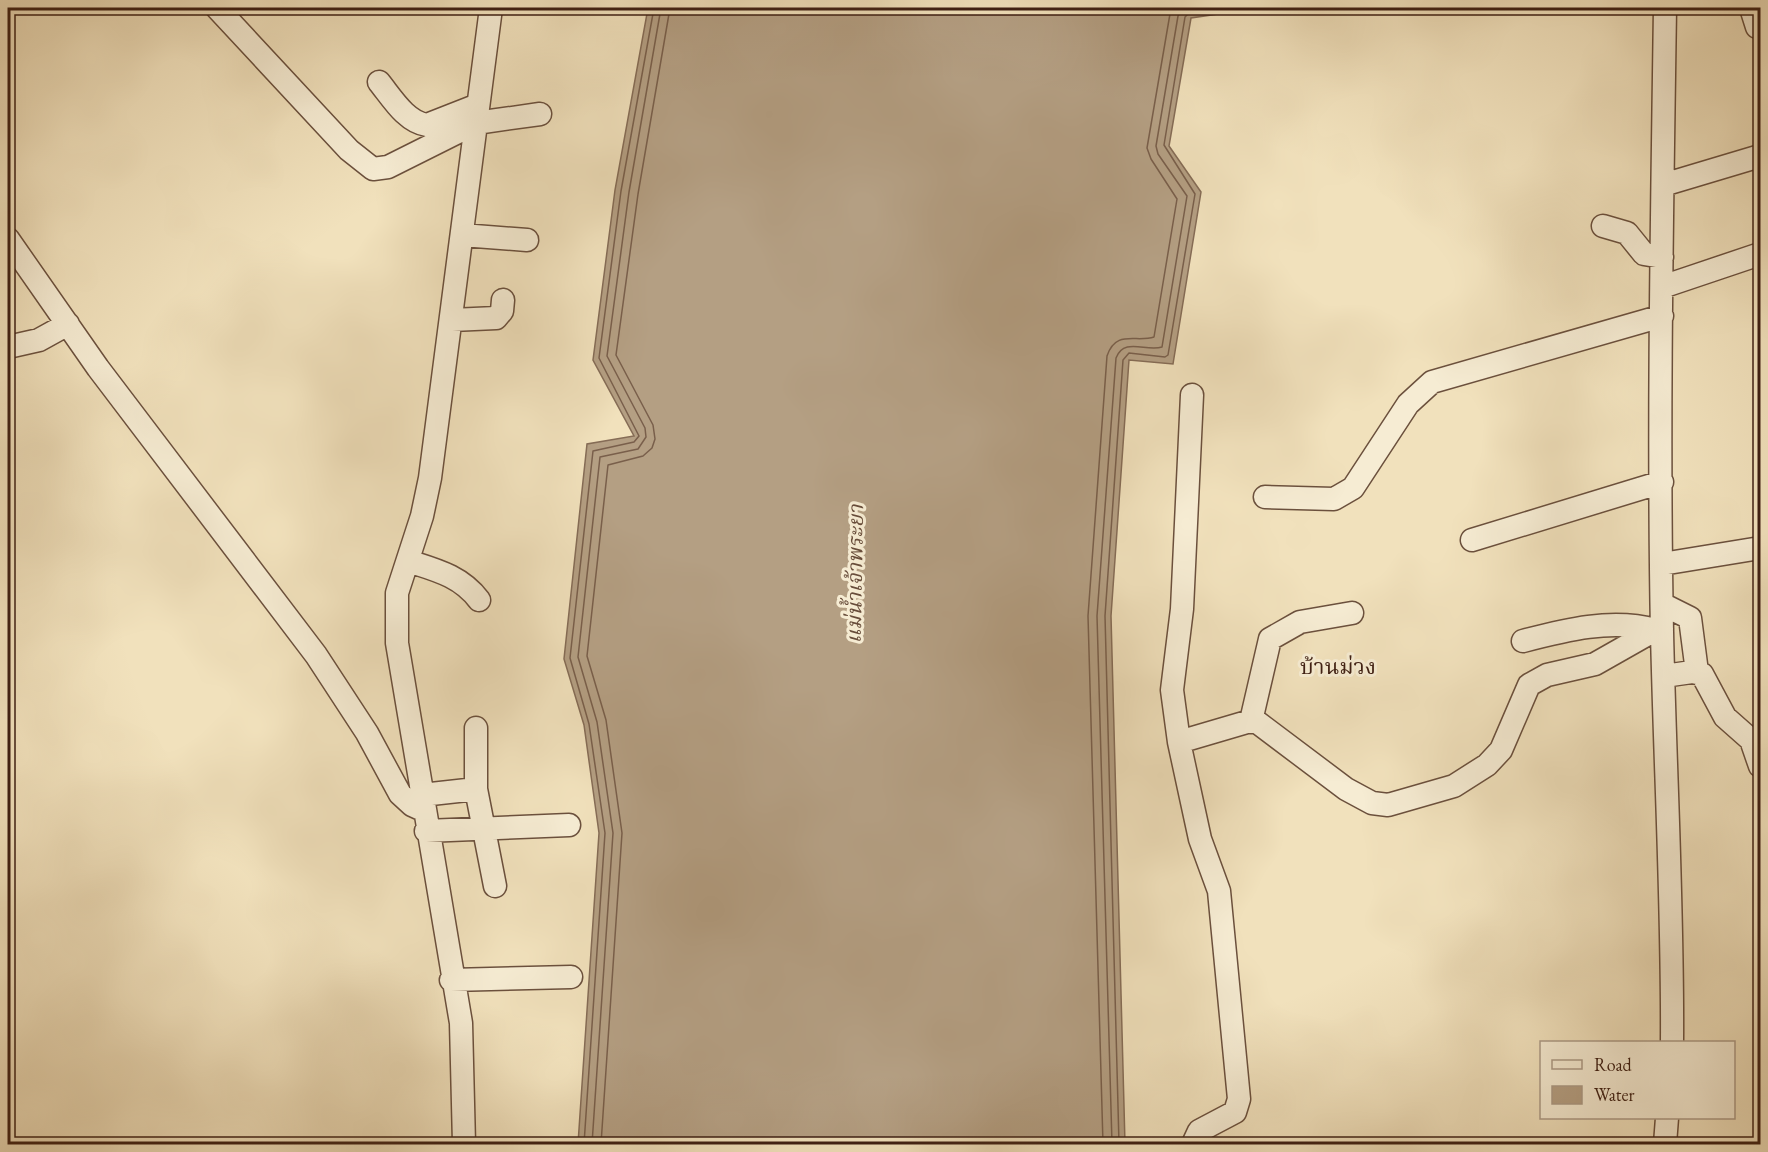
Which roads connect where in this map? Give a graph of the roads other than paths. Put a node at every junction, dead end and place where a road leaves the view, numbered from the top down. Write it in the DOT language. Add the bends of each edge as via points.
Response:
graph roads {
  1 [pos="217,8"];
  2 [pos="491,8"];
  3 [pos="1665,8"];
  4 [pos="379,82"];
  5 [pos="477,114"];
  6 [pos="540,114"];
  7 [pos="1761,156"];
  8 [pos="1663,185"];
  9 [pos="1603,226"];
  10 [pos="462,235"];
  11 [pos="8,239"];
  12 [pos="527,240"];
  13 [pos="1761,254"];
  14 [pos="1662,257"];
  15 [pos="1662,287"];
  16 [pos="503,300"];
  17 [pos="1662,316"];
  18 [pos="452,320"];
  19 [pos="68,324"];
  20 [pos="8,347"];
  21 [pos="1192,395"];
  22 [pos="1662,482"];
  23 [pos="1265,496"];
  24 [pos="1472,540"];
  25 [pos="1761,548"];
  26 [pos="408,561"];
  27 [pos="1662,564"];
  28 [pos="479,600"];
  29 [pos="1662,604"];
  30 [pos="1352,613"];
  31 [pos="1659,629"];
  32 [pos="1523,641"];
  33 [pos="1697,668"];
  34 [pos="1664,676"];
  35 [pos="1251,721"];
  36 [pos="476,728"];
  37 [pos="1754,735"];
  38 [pos="1179,742"];
  39 [pos="1761,766"];
  40 [pos="476,789"];
  41 [pos="424,812"];
  42 [pos="569,825"];
  43 [pos="482,828"];
  44 [pos="495,886"];
  45 [pos="571,977"];
  46 [pos="451,980"];
  47 [pos="1672,1041"];
  48 [pos="1667,1119"];
  49 [pos="464,1144"];
  50 [pos="1193,1144"];
  51 [pos="1665,1144"];
  1 -- 5 [label="street" via="350,150 373,169 388,167"];
  2 -- 5 [label="street"];
  3 -- 8 [label="street"];
  4 -- 5 [label="street" via="414,122 427,125"];
  5 -- 6 [label="street"];
  5 -- 10 [label="street"];
  7 -- 8 [label="street"];
  8 -- 14 [label="street"];
  9 -- 14 [label="street" via="1627,233 1644,254"];
  10 -- 12 [label="street"];
  10 -- 18 [label="street"];
  11 -- 19 [label="street"];
  13 -- 15 [label="street"];
  14 -- 15 [label="street"];
  15 -- 17 [label="street"];
  16 -- 18 [label="street" via="496,318"];
  17 -- 22 [label="street"];
  17 -- 23 [label="street" via="1432,382 1408,404 1353,488 1334,499"];
  18 -- 26 [label="street" via="430,478"];
  19 -- 20 [label="street" via="39,340"];
  19 -- 41 [label="street" via="316,655 367,732 400,794"];
  21 -- 38 [label="street" via="1182,609 1172,690"];
  22 -- 24 [label="street"];
  22 -- 27 [label="street"];
  25 -- 27 [label="street"];
  26 -- 28 [label="street" via="447,573"];
  26 -- 41 [label="street" via="397,593 397,643"];
  27 -- 29 [label="street"];
  29 -- 31 [label="street"];
  29 -- 33 [label="street" via="1690,618"];
  30 -- 35 [label="street" via="1300,622 1270,639"];
  31 -- 32 [label="street" via="1585,627"];
  31 -- 34 [label="street"];
  31 -- 35 [label="street" via="1595,664 1547,675 1529,685 1497,756 1455,786 1399,803 1379,805 1356,795"];
  33 -- 34 [label="street"];
  33 -- 37 [label="street" via="1725,717"];
  34 -- 47 [label="street"];
  35 -- 38 [label="street"];
  36 -- 40 [label="street"];
  37 -- 39 [label="street"];
  38 -- 50 [label="street" via="1200,839 1219,891 1239,1099 1235,1112 1198,1131"];
  40 -- 41 [label="street"];
  40 -- 43 [label="street"];
  41 -- 43 [label="street"];
  41 -- 46 [label="street"];
  42 -- 43 [label="street"];
  43 -- 44 [label="street"];
  45 -- 46 [label="street"];
  46 -- 49 [label="street" via="460,1023"];
  48 -- 51 [label="street"];
}
